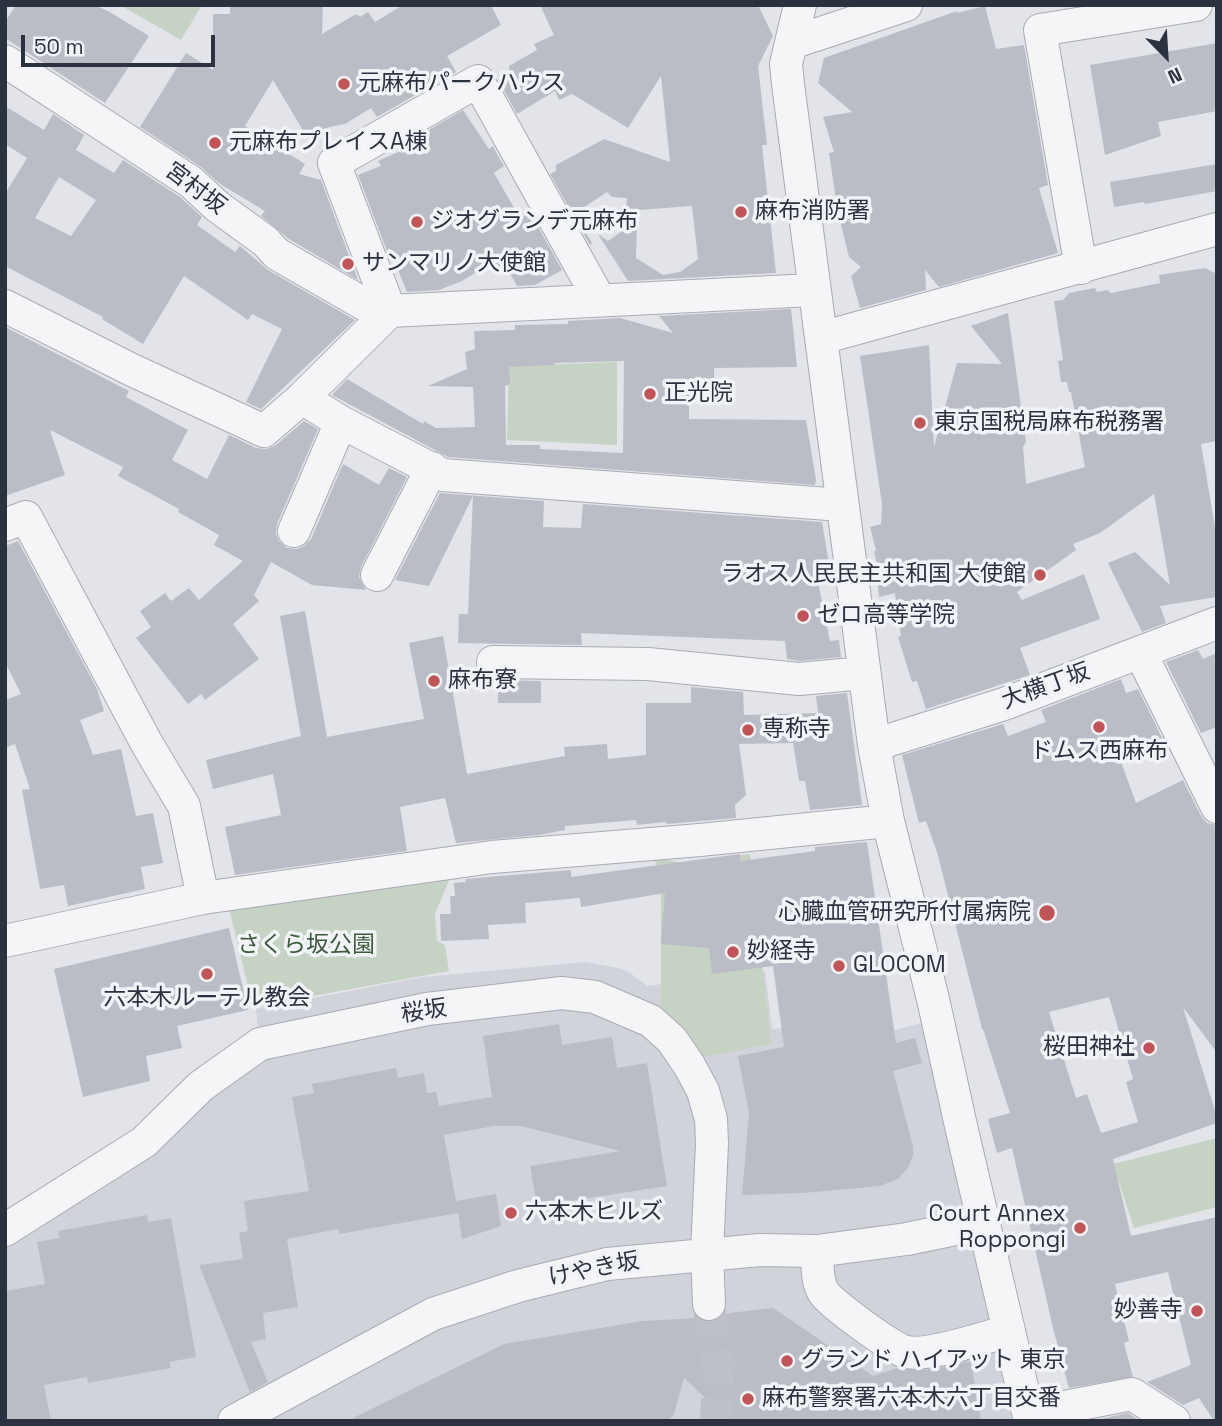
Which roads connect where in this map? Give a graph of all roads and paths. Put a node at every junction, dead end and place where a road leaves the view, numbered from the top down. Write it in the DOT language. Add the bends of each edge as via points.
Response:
graph roads {
  1 [pos="800,5"];
  2 [pos="906,5"];
  3 [pos="1196,5"];
  4 [pos="791,43"];
  5 [pos="5,61"];
  6 [pos="1210,239"];
  7 [pos="1082,268"];
  8 [pos="813,290"];
  9 [pos="599,299"];
  10 [pos="5,306"];
  11 [pos="387,313"];
  12 [pos="821,338"];
  13 [pos="302,398"];
  14 [pos="341,422"];
  15 [pos="432,468"];
  16 [pos="842,505"];
  17 [pos="5,524"];
  18 [pos="294,531"];
  19 [pos="377,575"];
  20 [pos="1217,623"];
  21 [pos="1140,652"];
  22 [pos="493,662"];
  23 [pos="864,673"];
  24 [pos="874,745"];
  25 [pos="1217,807"];
  26 [pos="888,821"];
  27 [pos="203,898"];
  28 [pos="5,941"];
  29 [pos="984,1223"];
  30 [pos="5,1230"];
  31 [pos="817,1251"];
  32 [pos="707,1253"];
  33 [pos="709,1304"];
  34 [pos="1009,1331"];
  35 [pos="1030,1417"];
  36 [pos="234,1421"];
  37 [pos="1174,1421"];
  1 -- 4 [label="street"];
  2 -- 4 [label="street"];
  3 -- 7 [label="street" via="1040,30"];
  4 -- 8 [label="street" via="786,64"];
  5 -- 11 [label="street, 宮村坂" via="191,182 277,254"];
  6 -- 7 [label="street"];
  7 -- 12 [label="street"];
  8 -- 9 [label="street"];
  8 -- 12 [label="street"];
  9 -- 11 [label="street"];
  9 -- 11 [label="street" via="478,81 334,163"];
  10 -- 13 [label="street" via="264,431"];
  11 -- 13 [label="street"];
  12 -- 16 [label="street"];
  13 -- 14 [label="street"];
  14 -- 15 [label="street"];
  14 -- 18 [label="street"];
  15 -- 16 [label="street" via="443,475"];
  15 -- 19 [label="street"];
  16 -- 23 [label="street"];
  17 -- 27 [label="street" via="26,517 184,806"];
  20 -- 21 [label="street, 大横丁坂"];
  21 -- 24 [label="street, 大横丁坂" via="1004,704"];
  21 -- 25 [label="street"];
  22 -- 23 [label="street" via="648,664 799,679"];
  23 -- 24 [label="street"];
  24 -- 26 [label="street"];
  26 -- 27 [label="street" via="492,857"];
  26 -- 29 [label="street"];
  27 -- 28 [label="street"];
  29 -- 31 [label="street, けやき坂"];
  29 -- 34 [label="street"];
  30 -- 32 [label="street, 桜坂" via="144,1142 201,1086 260,1044 427,1009 562,993 595,997 651,1021 689,1065 711,1119"];
  31 -- 32 [label="street, けやき坂"];
  31 -- 34 [label="street" via="825,1295 903,1352 931,1352"];
  32 -- 33 [label="street, 桜坂"];
  32 -- 36 [label="street, けやき坂" via="607,1264 473,1299 412,1324"];
  34 -- 35 [label="street"];
  35 -- 37 [label="street" via="1132,1394"];
}
